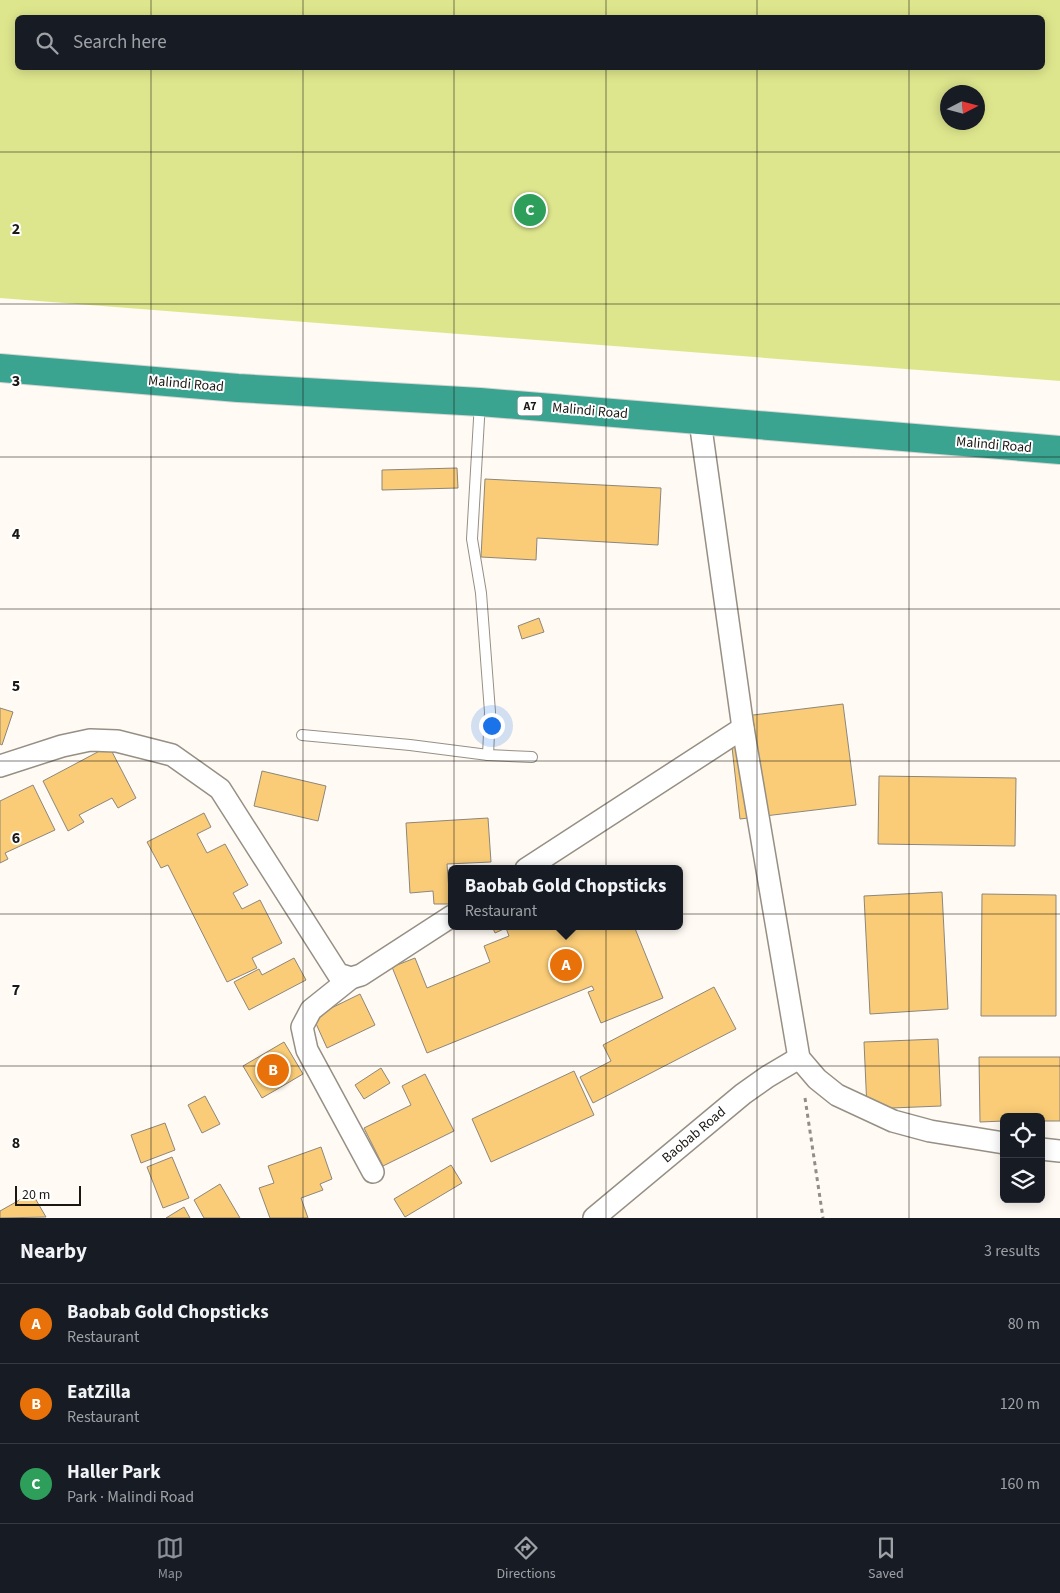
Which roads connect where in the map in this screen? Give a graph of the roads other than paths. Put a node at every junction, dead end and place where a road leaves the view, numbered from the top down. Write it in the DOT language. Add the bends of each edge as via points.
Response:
graph roads {
  1 [pos="0,368"];
  2 [pos="480,402"];
  3 [pos="700,421"];
  4 [pos="1060,450"];
  5 [pos="743,728"];
  6 [pos="302,735"];
  7 [pos="488,755"];
  8 [pos="532,757"];
  9 [pos="0,766"];
  10 [pos="532,865"];
  11 [pos="448,919"];
  12 [pos="351,978"];
  13 [pos="799,1058"];
  14 [pos="1000,1141"];
  15 [pos="1045,1149"];
  16 [pos="1060,1151"];
  17 [pos="373,1172"];
  18 [pos="594,1218"];
  1 -- 2 [label="highway, Malindi Road / A7" via="238,388"];
  2 -- 3 [label="highway, Malindi Road / A7"];
  2 -- 7 [label="lane" via="472,539 481,593 490,712"];
  3 -- 4 [label="highway, Malindi Road / A7"];
  3 -- 5 [label="street"];
  5 -- 10 [label="street"];
  5 -- 13 [label="street"];
  6 -- 7 [label="lane"];
  7 -- 8 [label="lane"];
  9 -- 12 [label="street" via="90,740 117,740 172,755 220,789 338,974"];
  11 -- 12 [label="street" via="361,975"];
  12 -- 17 [label="street" via="311,1010 302,1027 307,1050"];
  13 -- 14 [label="street" via="837,1095 893,1122"];
  13 -- 18 [label="street, Baobab Road" via="743,1094"];
  15 -- 16 [label="street"];
}
